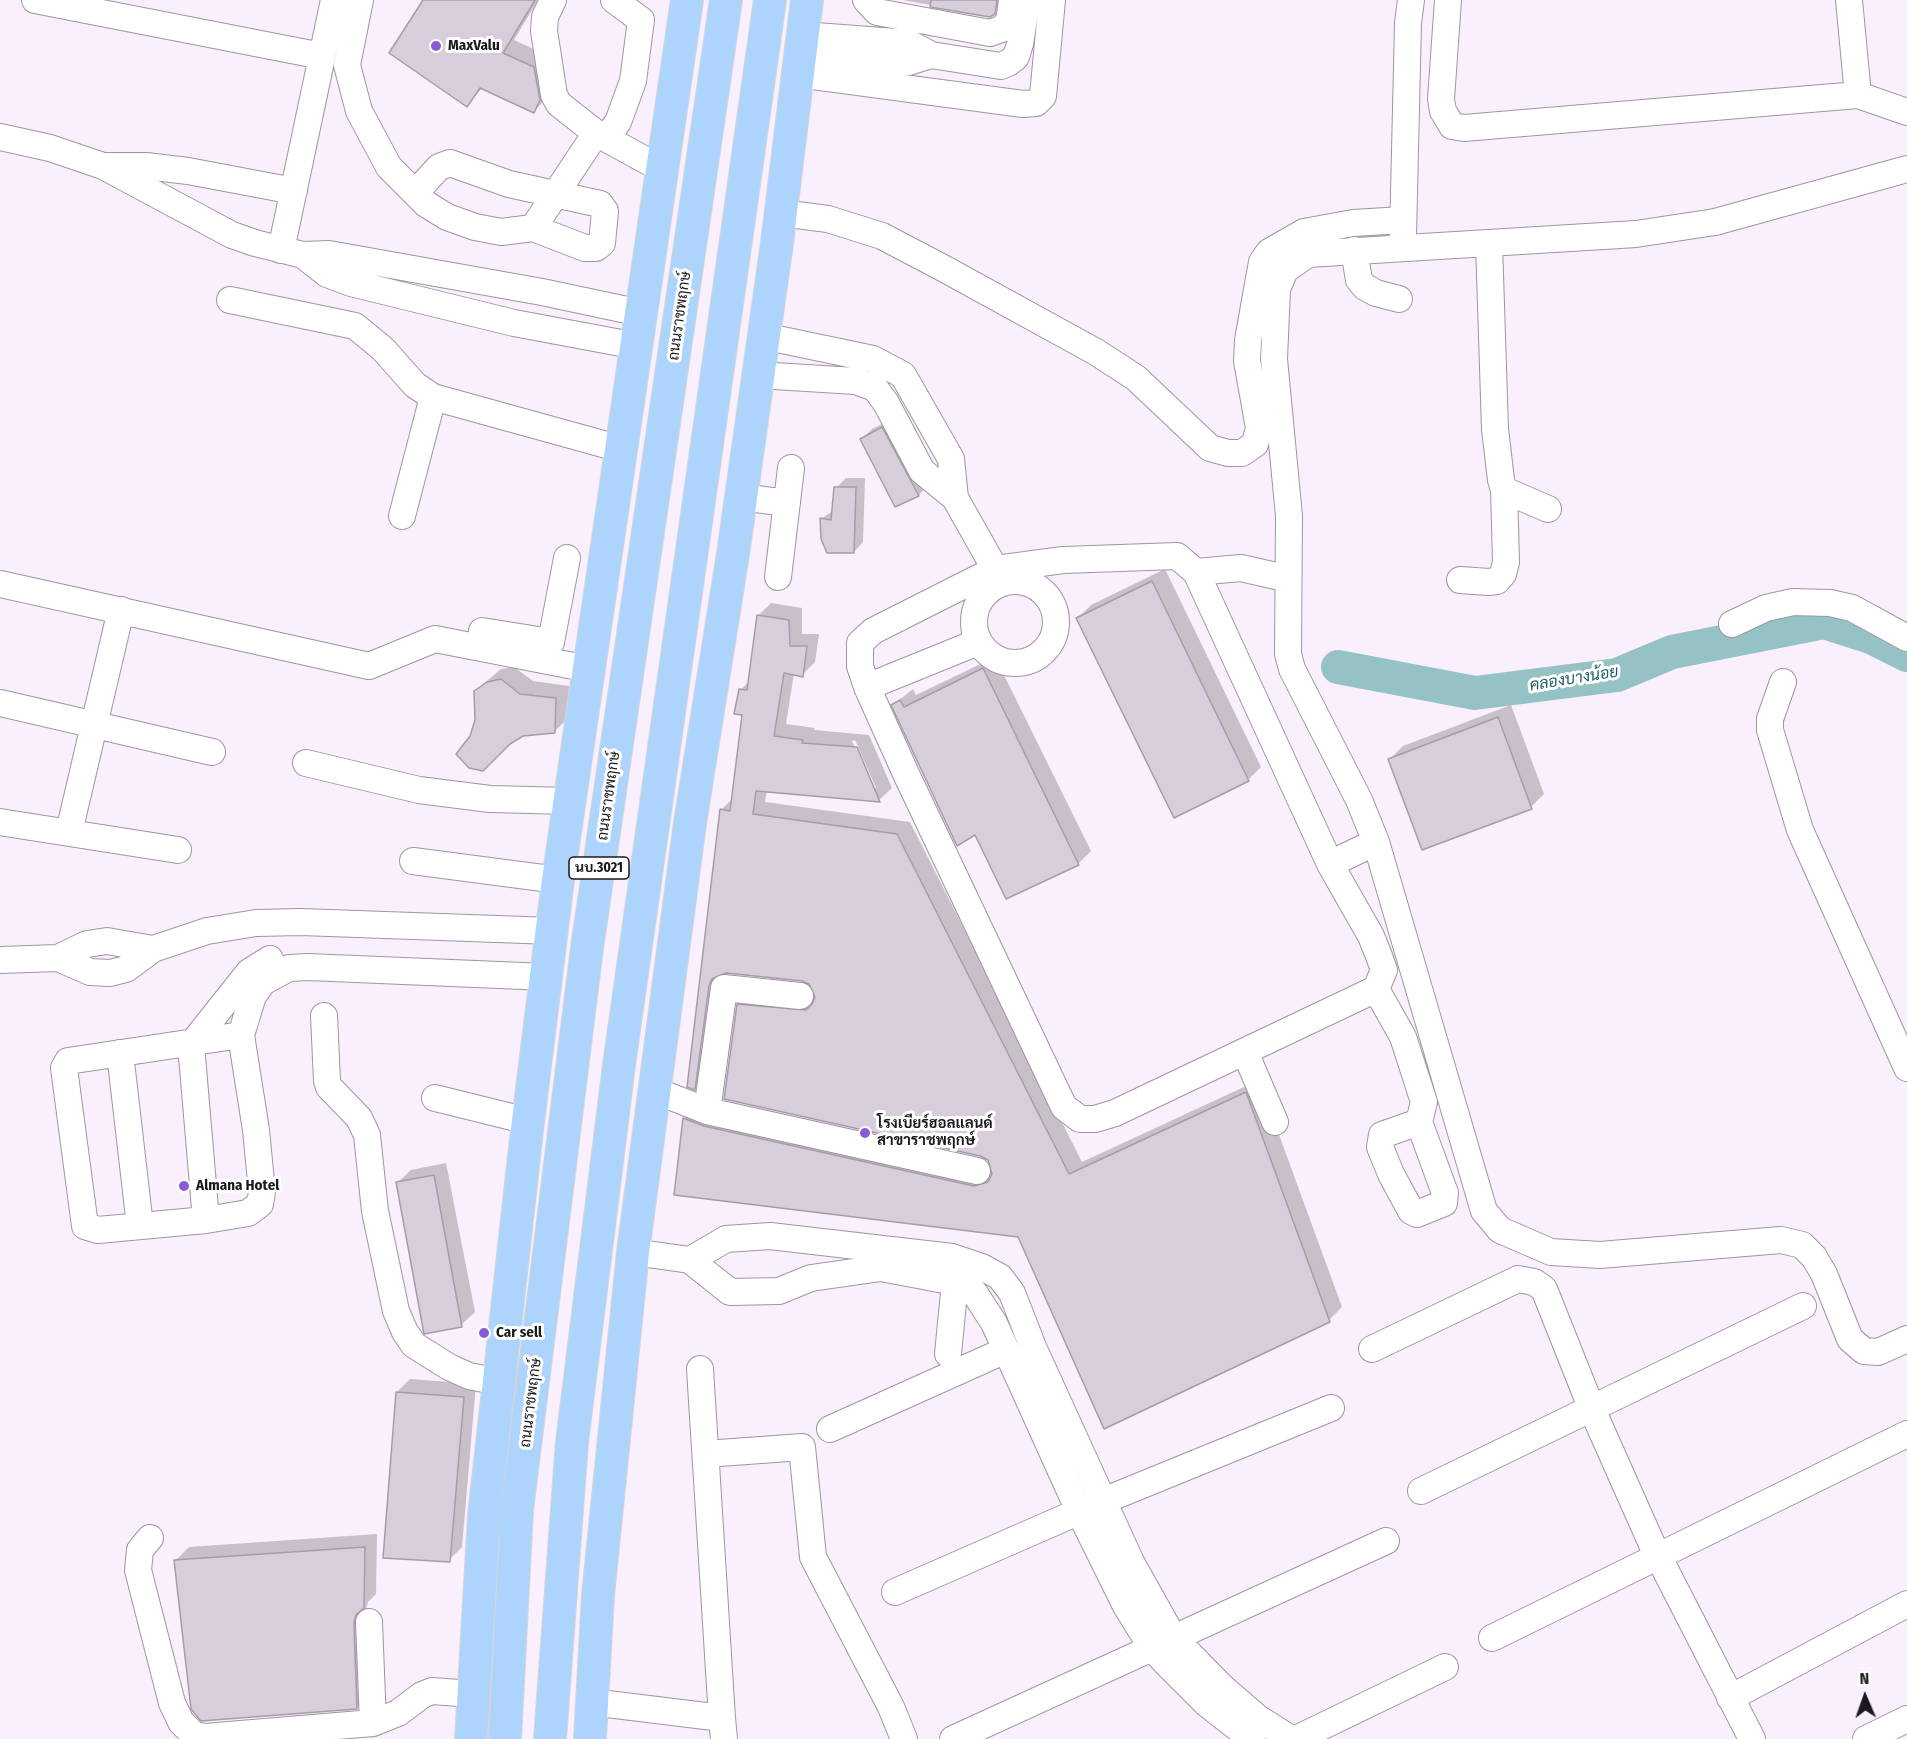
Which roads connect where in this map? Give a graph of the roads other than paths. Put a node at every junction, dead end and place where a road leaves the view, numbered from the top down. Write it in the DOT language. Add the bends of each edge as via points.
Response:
graph roads {
  1 [pos="35,0"];
  2 [pos="334,0"];
  3 [pos="360,0"];
  4 [pos="553,0"];
  5 [pos="614,0"];
  6 [pos="687,0"];
  7 [pos="726,0"];
  8 [pos="770,0"];
  9 [pos="866,0"];
  10 [pos="1012,0"];
  11 [pos="1027,0"];
  12 [pos="1052,0"];
  13 [pos="1411,0"];
  14 [pos="1448,0"];
  15 [pos="1850,0"];
  16 [pos="642,10"];
  17 [pos="802,38"];
  18 [pos="322,56"];
  19 [pos="1858,95"];
  20 [pos="1907,112"];
  21 [pos="601,136"];
  22 [pos="0,137"];
  23 [pos="663,165"];
  24 [pos="103,166"];
  25 [pos="1907,169"];
  26 [pos="294,191"];
  27 [pos="415,193"];
  28 [pos="557,194"];
  29 [pos="781,213"];
  30 [pos="1403,220"];
  31 [pos="533,228"];
  32 [pos="1489,243"];
  33 [pos="1402,248"];
  34 [pos="735,249"];
  35 [pos="1354,250"];
  36 [pos="292,253"];
  37 [pos="498,285"];
  38 [pos="1399,299"];
  39 [pos="230,300"];
  40 [pos="634,312"];
  41 [pos="490,316"];
  42 [pos="763,336"];
  43 [pos="637,346"];
  44 [pos="757,375"];
  45 [pos="432,397"];
  46 [pos="1269,433"];
  47 [pos="621,449"];
  48 [pos="791,468"];
  49 [pos="1504,490"];
  50 [pos="741,497"];
  51 [pos="955,498"];
  52 [pos="787,503"];
  53 [pos="1548,509"];
  54 [pos="402,516"];
  55 [pos="567,558"];
  56 [pos="1196,572"];
  57 [pos="999,576"];
  58 [pos="1276,576"];
  59 [pos="778,577"];
  60 [pos="1460,580"];
  61 [pos="0,584"];
  62 [pos="561,586"];
  63 [pos="601,590"];
  64 [pos="121,610"];
  65 [pos="1732,624"];
  66 [pos="474,630"];
  67 [pos="1907,638"];
  68 [pos="978,642"];
  69 [pos="589,669"];
  70 [pos="1783,682"];
  71 [pos="867,687"];
  72 [pos="0,703"];
  73 [pos="94,724"];
  74 [pos="212,752"];
  75 [pos="306,763"];
  76 [pos="570,801"];
  77 [pos="0,822"];
  78 [pos="69,832"];
  79 [pos="1376,842"];
  80 [pos="178,850"];
  81 [pos="412,861"];
  82 [pos="1330,864"];
  83 [pos="558,880"];
  84 [pos="553,931"];
  85 [pos="0,960"];
  86 [pos="373,961"];
  87 [pos="548,972"];
  88 [pos="1377,989"];
  89 [pos="800,996"];
  90 [pos="324,1016"];
  91 [pos="242,1035"];
  92 [pos="192,1045"];
  93 [pos="1245,1052"];
  94 [pos="120,1053"];
  95 [pos="1907,1068"];
  96 [pos="654,1090"];
  97 [pos="435,1098"];
  98 [pos="707,1111"];
  99 [pos="528,1121"];
  100 [pos="1275,1122"];
  101 [pos="1419,1122"];
  102 [pos="977,1171"];
  103 [pos="206,1220"];
  104 [pos="140,1226"];
  105 [pos="633,1252"];
  106 [pos="690,1260"];
  107 [pos="955,1282"];
  108 [pos="1803,1306"];
  109 [pos="509,1310"];
  110 [pos="1028,1331"];
  111 [pos="1907,1339"];
  112 [pos="1004,1346"];
  113 [pos="1372,1349"];
  114 [pos="948,1354"];
  115 [pos="700,1369"];
  116 [pos="499,1382"];
  117 [pos="1591,1407"];
  118 [pos="1331,1408"];
  119 [pos="830,1429"];
  120 [pos="1907,1434"];
  121 [pos="572,1442"];
  122 [pos="706,1454"];
  123 [pos="1421,1491"];
  124 [pos="1103,1501"];
  125 [pos="517,1510"];
  126 [pos="1079,1511"];
  127 [pos="150,1538"];
  128 [pos="1386,1541"];
  129 [pos="1658,1555"];
  130 [pos="895,1592"];
  131 [pos="598,1595"];
  132 [pos="1907,1604"];
  133 [pos="369,1622"];
  134 [pos="1492,1638"];
  135 [pos="1162,1642"];
  136 [pos="1445,1667"];
  137 [pos="473,1694"];
  138 [pos="1730,1698"];
  139 [pos="591,1702"];
  140 [pos="1907,1719"];
  141 [pos="373,1723"];
  142 [pos="723,1728"];
  143 [pos="471,1739"];
  144 [pos="505,1739"];
  145 [pos="550,1739"];
  146 [pos="590,1739"];
  147 [pos="904,1739"];
  148 [pos="953,1739"];
  149 [pos="1252,1739"];
  150 [pos="1294,1739"];
  151 [pos="1752,1739"];
  152 [pos="1866,1739"];
  1 -- 18 [label="street"];
  2 -- 18 [label="street"];
  3 -- 27 [label="street" via="347,64 351,87 373,141 389,167"];
  4 -- 21 [label="street" via="544,31 554,95 566,111"];
  5 -- 16 [label="street"];
  6 -- 23 [label="main road, นบ.3021"];
  7 -- 125 [label="main road, ถนนราชพฤกษ์ / นบ.3021" via="587,948"];
  8 -- 34 [label="main road, นบ.3021"];
  9 -- 10 [label="street" via="877,12 990,33 1009,22"];
  11 -- 17 [label="street" via="1016,57 1001,66 931,55 909,43"];
  12 -- 17 [label="street" via="1043,96 1036,103 1023,104"];
  13 -- 30 [label="street"];
  14 -- 19 [label="street" via="1441,99 1452,126"];
  15 -- 19 [label="street"];
  16 -- 21 [label="street" via="630,91 618,122"];
  17 -- 29 [label="main road"];
  17 -- 34 [label="main road" via="790,64 757,198"];
  18 -- 26 [label="street"];
  19 -- 20 [label="street"];
  21 -- 23 [label="street" via="649,162"];
  21 -- 28 [label="street"];
  22 -- 24 [label="street"];
  23 -- 40 [label="main road, นบ.3021"];
  24 -- 26 [label="street" via="188,171"];
  24 -- 36 [label="street" via="232,235"];
  25 -- 32 [label="street" via="1715,222 1636,234"];
  26 -- 36 [label="street"];
  27 -- 28 [label="street" via="439,167 450,163 509,184"];
  27 -- 31 [label="street" via="447,217 475,227 501,232"];
  28 -- 31 [label="street"];
  28 -- 31 [label="street" via="600,204 605,211 602,243 596,248 585,248"];
  29 -- 42 [label="main road"];
  29 -- 46 [label="street" via="828,219 882,236 1065,335 1136,378 1210,448 1242,453"];
  30 -- 33 [label="street"];
  30 -- 46 [label="street" via="1353,223 1304,232 1269,252 1263,262 1247,361 1258,418"];
  32 -- 33 [label="street"];
  32 -- 49 [label="street" via="1496,429"];
  33 -- 35 [label="street"];
  34 -- 121 [label="main road, นบ.3021" via="636,932"];
  35 -- 38 [label="street" via="1359,280 1365,287"];
  35 -- 46 [label="street" via="1308,254 1291,265 1281,278 1274,305"];
  36 -- 37 [label="street" via="329,254"];
  36 -- 41 [label="street" via="351,284"];
  37 -- 40 [label="street"];
  37 -- 41 [label="street"];
  39 -- 45 [label="street" via="355,326"];
  40 -- 43 [label="main road, นบ.3021"];
  41 -- 43 [label="street"];
  42 -- 44 [label="main road"];
  42 -- 51 [label="street" via="873,359 903,375 951,459"];
  43 -- 47 [label="main road, นบ.3021"];
  44 -- 50 [label="main road"];
  44 -- 51 [label="street" via="856,381 874,388 922,471"];
  45 -- 47 [label="street"];
  45 -- 54 [label="street"];
  46 -- 79 [label="street" via="1287,484 1287,654"];
  47 -- 63 [label="main road, นบ.3021"];
  48 -- 52 [label="street"];
  49 -- 53 [label="street"];
  49 -- 60 [label="street" via="1503,574 1497,581"];
  50 -- 52 [label="street"];
  50 -- 96 [label="main road" via="690,823"];
  51 -- 57 [label="street"];
  52 -- 59 [label="street"];
  55 -- 62 [label="street"];
  56 -- 57 [label="street" via="1177,556 1159,555 1063,560"];
  56 -- 58 [label="street" via="1241,568"];
  56 -- 82 [label="street"];
  57 -- 68 [label="street" via="974,614"];
  57 -- 68 [label="street" via="1026,582 1046,594 1057,615 1054,638 1040,657 1017,664 995,658"];
  57 -- 71 [label="street" via="865,636 858,653"];
  61 -- 64 [label="street"];
  62 -- 63 [label="street"];
  62 -- 66 [label="street" via="550,642"];
  63 -- 69 [label="main road, นบ.3021"];
  64 -- 69 [label="street" via="369,666 435,639"];
  64 -- 73 [label="street"];
  65 -- 67 [label="street" via="1766,608 1793,602 1830,603 1852,608"];
  68 -- 71 [label="street"];
  69 -- 76 [label="main road, นบ.3021"];
  70 -- 95 [label="street" via="1770,730 1800,830"];
  71 -- 93 [label="street" via="1064,1107 1072,1115 1095,1119 1115,1113"];
  72 -- 73 [label="street"];
  73 -- 74 [label="street"];
  73 -- 78 [label="street"];
  75 -- 76 [label="street" via="419,790 490,800"];
  76 -- 83 [label="main road, นบ.3021"];
  77 -- 78 [label="street"];
  78 -- 80 [label="street"];
  79 -- 82 [label="street"];
  79 -- 111 [label="street" via="1484,1211 1500,1230 1551,1252 1590,1254 1781,1240 1802,1245 1824,1274 1850,1340 1864,1351 1878,1352"];
  81 -- 83 [label="street"];
  82 -- 88 [label="street" via="1379,956 1384,970"];
  83 -- 84 [label="main road, นบ.3021"];
  84 -- 85 [label="street" via="256,922 207,931 153,949 107,941 87,944 58,958"];
  84 -- 87 [label="main road, นบ.3021"];
  86 -- 87 [label="street"];
  86 -- 91 [label="street" via="289,968 263,982 253,996"];
  86 -- 92 [label="street" via="295,952 268,959 249,972"];
  87 -- 99 [label="main road, นบ.3021"];
  88 -- 93 [label="street"];
  88 -- 101 [label="street" via="1413,1064 1424,1102"];
  89 -- 98 [label="street" via="724,988"];
  90 -- 116 [label="street" via="327,1081 359,1118 367,1135 375,1211 396,1311 405,1332 414,1345 449,1367"];
  91 -- 92 [label="street"];
  91 -- 103 [label="street" via="256,1130 260,1204 248,1213"];
  92 -- 94 [label="street"];
  92 -- 103 [label="street"];
  93 -- 100 [label="street"];
  94 -- 104 [label="street"];
  94 -- 104 [label="street" via="71,1059 64,1068 85,1226 98,1230"];
  96 -- 98 [label="street"];
  96 -- 105 [label="main road"];
  97 -- 99 [label="street"];
  98 -- 102 [label="street"];
  99 -- 109 [label="main road, นบ.3021"];
  103 -- 104 [label="street"];
  105 -- 106 [label="street"];
  105 -- 131 [label="main road"];
  106 -- 107 [label="street" via="730,1292 779,1292 811,1278 881,1268"];
  106 -- 110 [label="street" via="726,1239 770,1236 952,1257 1000,1277 1012,1293"];
  107 -- 112 [label="street" via="974,1292"];
  107 -- 114 [label="street"];
  108 -- 117 [label="street"];
  109 -- 116 [label="main road, นบ.3021"];
  109 -- 125 [label="main road"];
  110 -- 112 [label="street"];
  110 -- 124 [label="street"];
  112 -- 119 [label="street"];
  112 -- 126 [label="street"];
  113 -- 117 [label="street" via="1518,1280 1534,1282 1544,1289"];
  115 -- 122 [label="street"];
  116 -- 137 [label="main road, นบ.3021" via="484,1516"];
  117 -- 123 [label="street"];
  117 -- 129 [label="street"];
  118 -- 124 [label="street"];
  120 -- 129 [label="street"];
  121 -- 131 [label="main road"];
  121 -- 145 [label="main road, นบ.3021"];
  122 -- 142 [label="street"];
  122 -- 147 [label="street" via="802,1447 813,1557"];
  124 -- 126 [label="street"];
  124 -- 135 [label="street"];
  125 -- 144 [label="main road, ถนนราชพฤกษ์ / นบ.3021"];
  126 -- 130 [label="street"];
  126 -- 135 [label="street" via="1108,1575"];
  127 -- 141 [label="street" via="140,1550 138,1570 172,1703 180,1722 194,1735"];
  128 -- 135 [label="street"];
  129 -- 134 [label="street"];
  129 -- 138 [label="street"];
  131 -- 139 [label="main road"];
  132 -- 138 [label="street"];
  133 -- 141 [label="street"];
  135 -- 148 [label="street"];
  135 -- 149 [label="street" via="1207,1704"];
  135 -- 150 [label="street" via="1258,1718"];
  136 -- 150 [label="street"];
  137 -- 141 [label="street" via="432,1692"];
  137 -- 143 [label="main road, นบ.3021"];
  138 -- 151 [label="street"];
  139 -- 142 [label="street"];
  139 -- 146 [label="main road"];
  140 -- 152 [label="street"];
}
